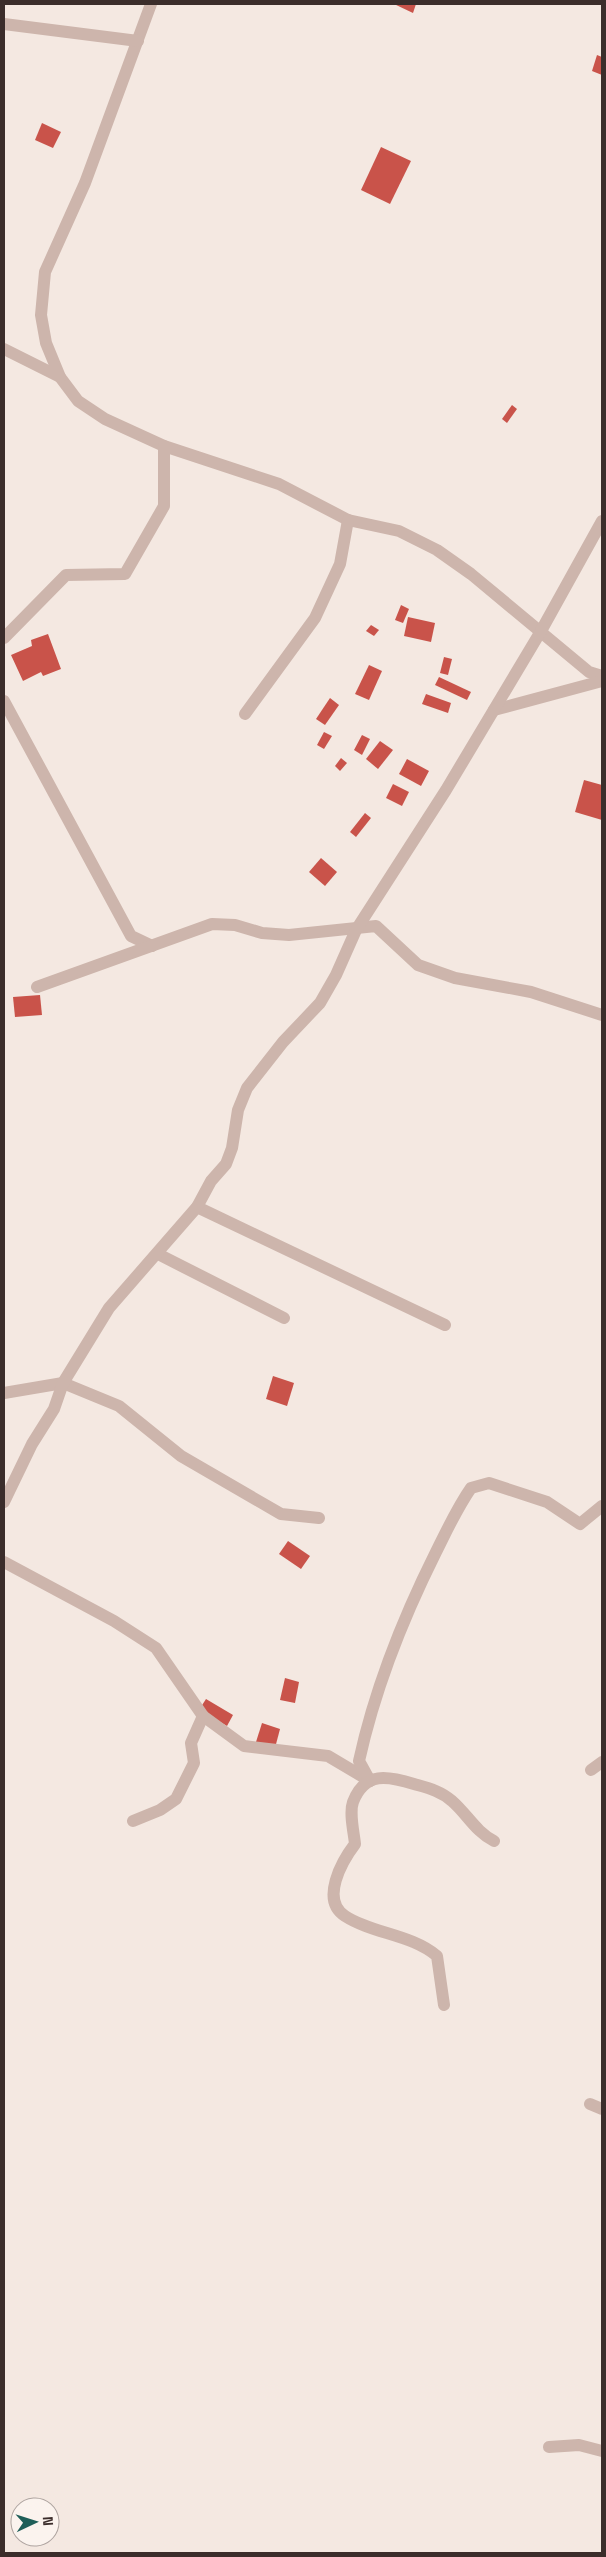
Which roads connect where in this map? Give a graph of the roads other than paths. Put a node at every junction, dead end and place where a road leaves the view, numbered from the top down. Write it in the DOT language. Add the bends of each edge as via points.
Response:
graph roads {
  1 [pos="151,4"];
  2 [pos="4,24"];
  3 [pos="138,41"];
  4 [pos="4,350"];
  5 [pos="60,377"];
  6 [pos="164,446"];
  7 [pos="348,520"];
  8 [pos="602,521"];
  9 [pos="541,632"];
  10 [pos="4,638"];
  11 [pos="602,676"];
  12 [pos="602,681"];
  13 [pos="4,701"];
  14 [pos="494,710"];
  15 [pos="245,714"];
  16 [pos="356,930"];
  17 [pos="152,946"];
  18 [pos="37,987"];
  19 [pos="602,1015"];
  20 [pos="197,1207"];
  21 [pos="158,1254"];
  22 [pos="284,1318"];
  23 [pos="445,1325"];
  24 [pos="63,1383"];
  25 [pos="4,1393"];
  26 [pos="4,1502"];
  27 [pos="602,1506"];
  28 [pos="319,1518"];
  29 [pos="4,1562"];
  30 [pos="203,1716"];
  31 [pos="602,1762"];
  32 [pos="591,1770"];
  33 [pos="370,1782"];
  34 [pos="133,1821"];
  35 [pos="494,1841"];
  36 [pos="444,2005"];
  37 [pos="549,2447"];
  38 [pos="602,2451"];
  1 -- 3 [label="street"];
  2 -- 3 [label="street"];
  3 -- 5 [label="street" via="85,183 45,272 41,315 46,343"];
  4 -- 5 [label="street"];
  5 -- 6 [label="street" via="78,401 105,419"];
  6 -- 7 [label="street" via="279,484"];
  6 -- 10 [label="street" via="164,506 125,574 66,575"];
  7 -- 9 [label="street" via="399,531 437,550"];
  7 -- 15 [label="street" via="340,564 315,618"];
  8 -- 9 [label="street"];
  9 -- 11 [label="street" via="589,672"];
  9 -- 14 [label="street"];
  12 -- 14 [label="street"];
  13 -- 17 [label="street" via="131,936"];
  14 -- 16 [label="street"];
  16 -- 17 [label="street" via="289,936 235,925 212,924"];
  16 -- 19 [label="street" via="376,926 418,965 446,975 531,992"];
  16 -- 20 [label="street" via="320,1003 282,1042 247,1088 238,1110 226,1164 210,1181"];
  17 -- 18 [label="street"];
  20 -- 21 [label="street"];
  20 -- 23 [label="street"];
  21 -- 22 [label="street"];
  21 -- 24 [label="street" via="109,1308"];
  24 -- 25 [label="street"];
  24 -- 26 [label="street" via="54,1409 32,1444"];
  24 -- 28 [label="street" via="119,1406 181,1456 281,1514"];
  27 -- 33 [label="street" via="580,1524 546,1502 489,1483 471,1488 417,1591 370,1712 359,1761"];
  29 -- 30 [label="street" via="114,1621 156,1648"];
  30 -- 33 [label="street" via="244,1746 328,1756"];
  30 -- 34 [label="street" via="191,1743 194,1763 176,1800"];
  31 -- 32 [label="street"];
  33 -- 35 [label="street" via="389,1776 436,1790 452,1800 485,1837"];
  33 -- 36 [label="street" via="362,1787 352,1804 355,1844 335,1877 335,1897 344,1915 429,1949 437,1956"];
  37 -- 38 [label="street" via="579,2444"];
}
